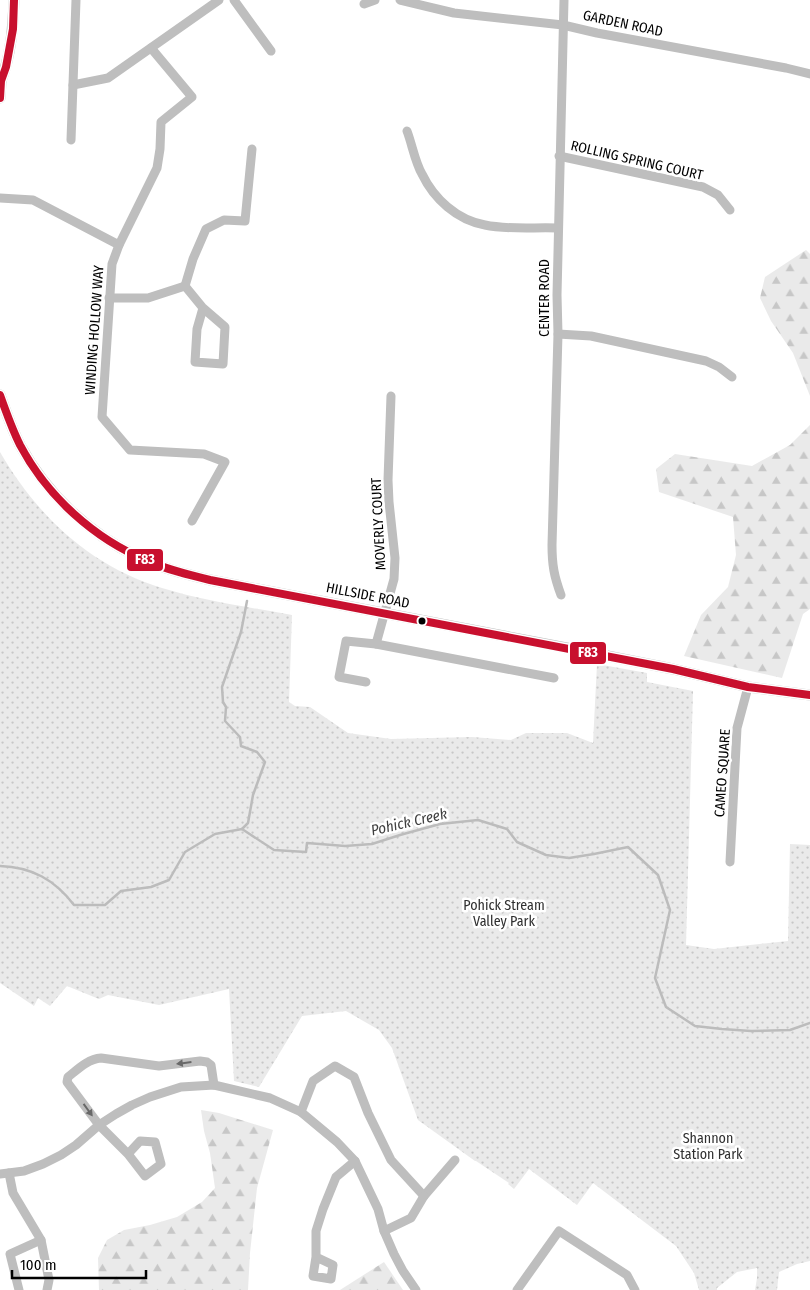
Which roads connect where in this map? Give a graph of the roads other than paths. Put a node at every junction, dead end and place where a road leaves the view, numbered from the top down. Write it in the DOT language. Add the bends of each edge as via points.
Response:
graph roads {
  1 [pos="14,0"];
  2 [pos="76,0"];
  3 [pos="218,0"];
  4 [pos="234,0"];
  5 [pos="375,0"];
  6 [pos="400,0"];
  7 [pos="564,0"];
  8 [pos="364,4"];
  9 [pos="564,25"];
  10 [pos="151,48"];
  11 [pos="271,51"];
  12 [pos="810,74"];
  13 [pos="0,79"];
  14 [pos="73,85"];
  15 [pos="0,98"];
  16 [pos="407,131"];
  17 [pos="71,140"];
  18 [pos="252,149"];
  19 [pos="559,156"];
  20 [pos="0,198"];
  21 [pos="730,210"];
  22 [pos="558,228"];
  23 [pos="119,245"];
  24 [pos="185,286"];
  25 [pos="109,298"];
  26 [pos="203,308"];
  27 [pos="558,334"];
  28 [pos="732,377"];
  29 [pos="0,396"];
  30 [pos="391,396"];
  31 [pos="192,521"];
  32 [pos="562,595"];
  33 [pos="385,613"];
  34 [pos="376,644"];
  35 [pos="554,678"];
  36 [pos="366,682"];
  37 [pos="748,687"];
  38 [pos="810,695"];
  39 [pos="730,862"];
  40 [pos="214,1085"];
  41 [pos="301,1112"];
  42 [pos="99,1126"];
  43 [pos="128,1154"];
  44 [pos="455,1160"];
  45 [pos="355,1161"];
  46 [pos="4,1173"];
  47 [pos="424,1196"];
  48 [pos="384,1231"];
  49 [pos="41,1240"];
  50 [pos="316,1257"];
  51 [pos="20,1290"];
  52 [pos="47,1290"];
  53 [pos="416,1290"];
  54 [pos="517,1290"];
  55 [pos="635,1290"];
  1 -- 13 [label="street" via="13,29 6,67"];
  2 -- 14 [label="street"];
  3 -- 10 [label="street"];
  4 -- 11 [label="street"];
  5 -- 8 [label="street"];
  6 -- 9 [label="street, GARDEN ROAD" via="454,13"];
  7 -- 9 [label="street, CENTER ROAD"];
  9 -- 12 [label="street, GARDEN ROAD"];
  9 -- 19 [label="street, CENTER ROAD"];
  10 -- 14 [label="street" via="108,78"];
  10 -- 23 [label="street, WINDING HOLLOW WAY" via="192,97 161,122 156,168"];
  13 -- 15 [label="street"];
  14 -- 17 [label="street"];
  16 -- 22 [label="street" via="421,173 438,198 454,211 465,218 496,227"];
  18 -- 24 [label="street" via="245,221 224,220 206,229"];
  19 -- 21 [label="street, ROLLING SPRING COURT" via="703,187 718,195"];
  19 -- 22 [label="street, CENTER ROAD"];
  20 -- 23 [label="street" via="33,200"];
  22 -- 27 [label="street, CENTER ROAD"];
  23 -- 25 [label="street, WINDING HOLLOW WAY" via="112,264"];
  24 -- 25 [label="street" via="148,298"];
  24 -- 26 [label="street"];
  25 -- 31 [label="street, WINDING HOLLOW WAY" via="102,417 130,450 204,454 225,462"];
  26 -- 26 [label="street" via="225,327 223,364 195,362 197,329"];
  27 -- 28 [label="street" via="591,336 706,361"];
  27 -- 32 [label="street, CENTER ROAD" via="552,545 554,572"];
  29 -- 33 [label="street, HILLSIDE ROAD" via="20,445 50,488 83,521 121,548 190,576"];
  30 -- 33 [label="street, MOVERLY COURT" via="388,480 395,558 394,579"];
  33 -- 34 [label="street, MOVERLY COURT"];
  33 -- 37 [label="street, HILLSIDE ROAD" via="673,669"];
  34 -- 35 [label="street"];
  34 -- 36 [label="street" via="346,641 339,677"];
  37 -- 38 [label="street, HILLSIDE ROAD"];
  37 -- 39 [label="street, CAMEO SQUARE" via="737,728"];
  40 -- 41 [label="street" via="270,1098"];
  40 -- 42 [label="street" via="181,1088 150,1097"];
  40 -- 42 [label="street, one-way" via="207,1062 159,1066 96,1058 68,1077 67,1082"];
  41 -- 45 [label="street"];
  41 -- 47 [label="street" via="313,1082 335,1066 354,1077 391,1160"];
  42 -- 43 [label="street"];
  42 -- 46 [label="street" via="61,1156 32,1168"];
  44 -- 47 [label="street"];
  45 -- 48 [label="street" via="378,1209"];
  45 -- 50 [label="street" via="336,1177 316,1231"];
  46 -- 49 [label="street"];
  47 -- 48 [label="street" via="411,1218"];
  48 -- 53 [label="street"];
  49 -- 51 [label="street" via="10,1254"];
  49 -- 52 [label="street"];
  54 -- 55 [label="street" via="559,1231 627,1275"];
}
